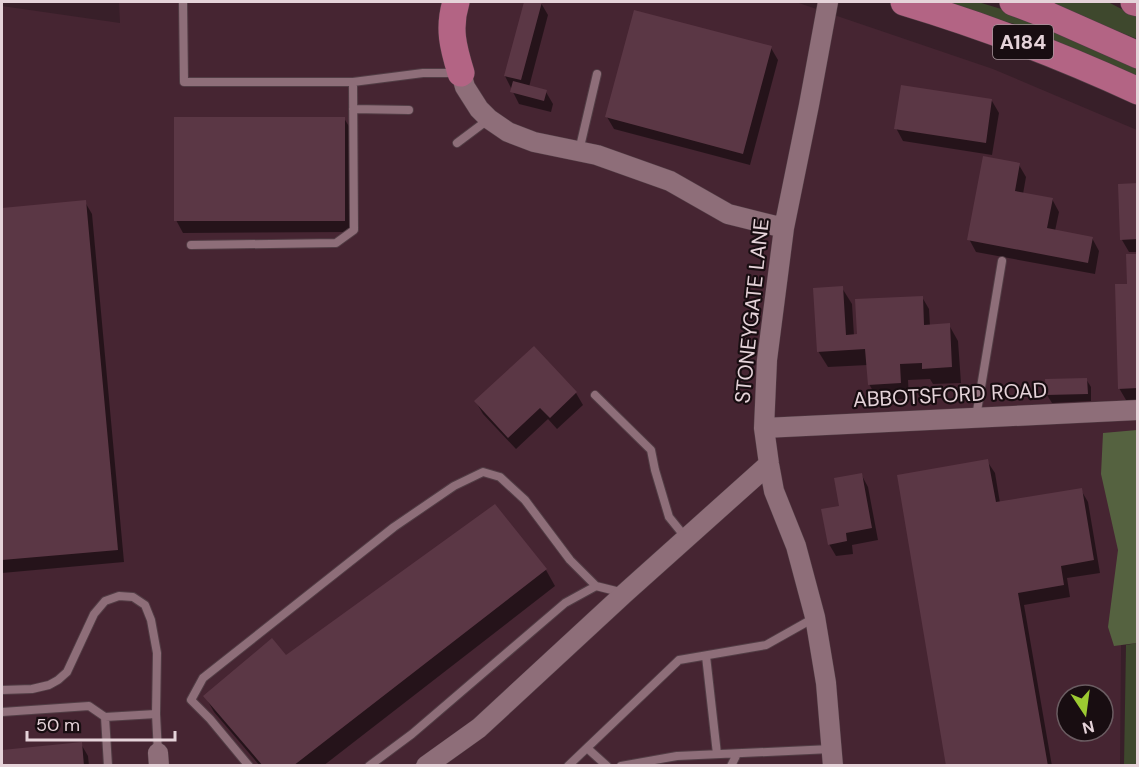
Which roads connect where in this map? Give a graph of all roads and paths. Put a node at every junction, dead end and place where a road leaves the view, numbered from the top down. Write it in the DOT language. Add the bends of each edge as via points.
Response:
graph roads {
  1 [pos="183,2"];
  2 [pos="456,2"];
  3 [pos="828,2"];
  4 [pos="904,2"];
  5 [pos="1013,2"];
  6 [pos="1137,55"];
  7 [pos="461,73"];
  8 [pos="597,74"];
  9 [pos="353,82"];
  10 [pos="1137,92"];
  11 [pos="353,109"];
  12 [pos="409,110"];
  13 [pos="489,119"];
  14 [pos="457,143"];
  15 [pos="579,151"];
  16 [pos="784,228"];
  17 [pos="191,245"];
  18 [pos="1002,261"];
  19 [pos="595,395"];
  20 [pos="1137,410"];
  21 [pos="976,417"];
  22 [pos="764,428"];
  23 [pos="769,464"];
  24 [pos="686,538"];
  25 [pos="596,586"];
  26 [pos="625,593"];
  27 [pos="815,617"];
  28 [pos="706,656"];
  29 [pos="2,690"];
  30 [pos="2,712"];
  31 [pos="156,715"];
  32 [pos="105,717"];
  33 [pos="586,748"];
  34 [pos="717,754"];
  35 [pos="737,754"];
  36 [pos="832,757"];
  37 [pos="159,759"];
  38 [pos="108,765"];
  39 [pos="249,765"];
  40 [pos="369,765"];
  41 [pos="426,765"];
  42 [pos="568,765"];
  43 [pos="607,765"];
  44 [pos="621,765"];
  45 [pos="731,765"];
  1 -- 9 [label="lane" via="184,82"];
  2 -- 7 [label="highway" via="451,32"];
  3 -- 16 [label="street, STONEYGATE LANE"];
  4 -- 10 [label="highway, A184" via="1045,50"];
  5 -- 6 [label="highway, A184"];
  7 -- 9 [label="lane" via="423,73"];
  7 -- 13 [label="street" via="470,95"];
  8 -- 15 [label="lane"];
  9 -- 11 [label="lane"];
  11 -- 12 [label="lane"];
  11 -- 17 [label="lane" via="354,230 336,243"];
  13 -- 14 [label="lane"];
  13 -- 15 [label="street" via="534,142"];
  15 -- 16 [label="street" via="670,181 728,214"];
  16 -- 22 [label="street, STONEYGATE LANE" via="767,360"];
  18 -- 21 [label="lane"];
  19 -- 24 [label="lane" via="651,450 669,517"];
  20 -- 21 [label="street, ABBOTSFORD ROAD"];
  21 -- 22 [label="street, ABBOTSFORD ROAD"];
  22 -- 23 [label="street, STONEYGATE LANE"];
  23 -- 24 [label="street"];
  23 -- 27 [label="street, STONEYGATE LANE"];
  24 -- 26 [label="street"];
  25 -- 26 [label="lane"];
  25 -- 39 [label="lane" via="570,560 525,500 500,477 483,472 454,486 394,527 204,678 191,700"];
  25 -- 40 [label="lane" via="565,603 412,734"];
  26 -- 41 [label="street" via="479,728"];
  27 -- 28 [label="lane" via="766,645"];
  27 -- 36 [label="street, STONEYGATE LANE"];
  28 -- 33 [label="lane" via="679,660"];
  28 -- 34 [label="lane"];
  29 -- 31 [label="lane" via="32,689 58,680 68,672 94,614 105,601 119,596 134,597 145,605 151,620 157,653"];
  30 -- 32 [label="lane" via="89,706"];
  31 -- 32 [label="lane"];
  31 -- 37 [label="lane"];
  32 -- 38 [label="lane"];
  33 -- 42 [label="lane"];
  33 -- 43 [label="lane"];
  34 -- 35 [label="lane"];
  34 -- 44 [label="lane"];
  35 -- 36 [label="lane"];
  35 -- 45 [label="lane"];
}
